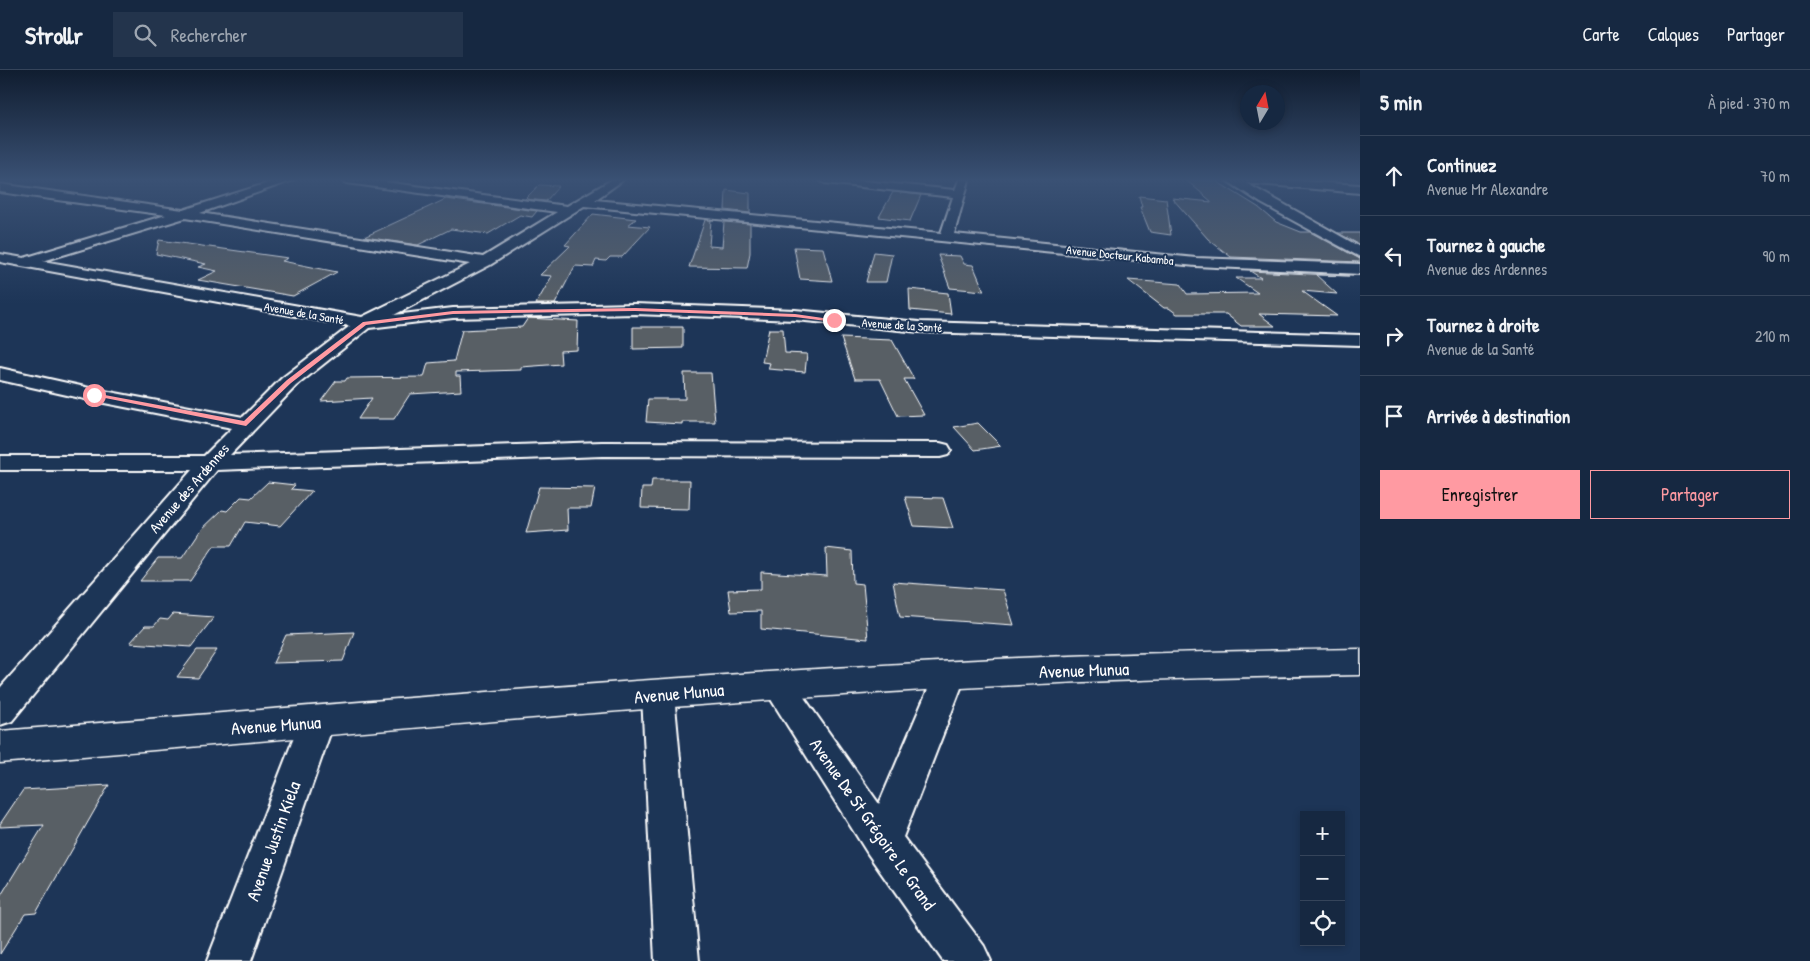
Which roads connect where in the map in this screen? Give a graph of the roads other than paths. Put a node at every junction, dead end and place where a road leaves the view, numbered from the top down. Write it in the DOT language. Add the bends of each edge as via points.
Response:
graph roads {
  1 [pos="159,222"];
  2 [pos="232,222"];
  3 [pos="550,222"];
  4 [pos="756,222"];
  5 [pos="951,222"];
  6 [pos="1304,222"];
  7 [pos="946,238"];
  8 [pos="1360,253"];
  9 [pos="0,258"];
  10 [pos="26,262"];
  11 [pos="486,262"];
  12 [pos="1360,269"];
  13 [pos="0,270"];
  14 [pos="364,324"];
  15 [pos="1360,340"];
  16 [pos="0,374"];
  17 [pos="246,424"];
  18 [pos="940,450"];
  19 [pos="0,463"];
  20 [pos="210,463"];
  21 [pos="1360,662"];
  22 [pos="950,675"];
  23 [pos="778,685"];
  24 [pos="658,695"];
  25 [pos="0,711"];
  26 [pos="317,722"];
  27 [pos="0,747"];
  28 [pos="882,841"];
  29 [pos="229,961"];
  30 [pos="677,961"];
  31 [pos="969,961"];
  1 -- 10 [label="street"];
  2 -- 11 [label="street"];
  3 -- 11 [label="street, Avenue des Ardennes"];
  4 -- 7 [label="street, Avenue Docteur Kabamba"];
  5 -- 7 [label="street"];
  6 -- 8 [label="street"];
  7 -- 12 [label="street, Avenue Docteur Kabamba" via="1188,262"];
  9 -- 10 [label="street, Avenue de la Santé"];
  10 -- 13 [label="street"];
  10 -- 14 [label="street, Avenue de la Santé"];
  11 -- 14 [label="street, Avenue des Ardennes"];
  14 -- 15 [label="street, Avenue de la Santé" via="453,313 635,309 795,316 919,327"];
  14 -- 17 [label="street, Avenue des Ardennes" via="289,382"];
  16 -- 17 [label="street"];
  17 -- 20 [label="street, Avenue des Ardennes"];
  18 -- 20 [label="street" via="602,449"];
  19 -- 20 [label="street"];
  20 -- 25 [label="street, Avenue des Ardennes"];
  21 -- 22 [label="main road, Avenue Munua"];
  22 -- 23 [label="main road, Avenue Munua"];
  22 -- 28 [label="street"];
  23 -- 24 [label="main road, Avenue Munua"];
  23 -- 28 [label="street, Avenue De St Grégoire Le Grand"];
  24 -- 26 [label="main road, Avenue Munua"];
  24 -- 30 [label="street"];
  26 -- 27 [label="main road, Avenue Munua"];
  26 -- 29 [label="street, Avenue Justin Kiela"];
  28 -- 31 [label="street, Avenue De St Grégoire Le Grand"];
}
